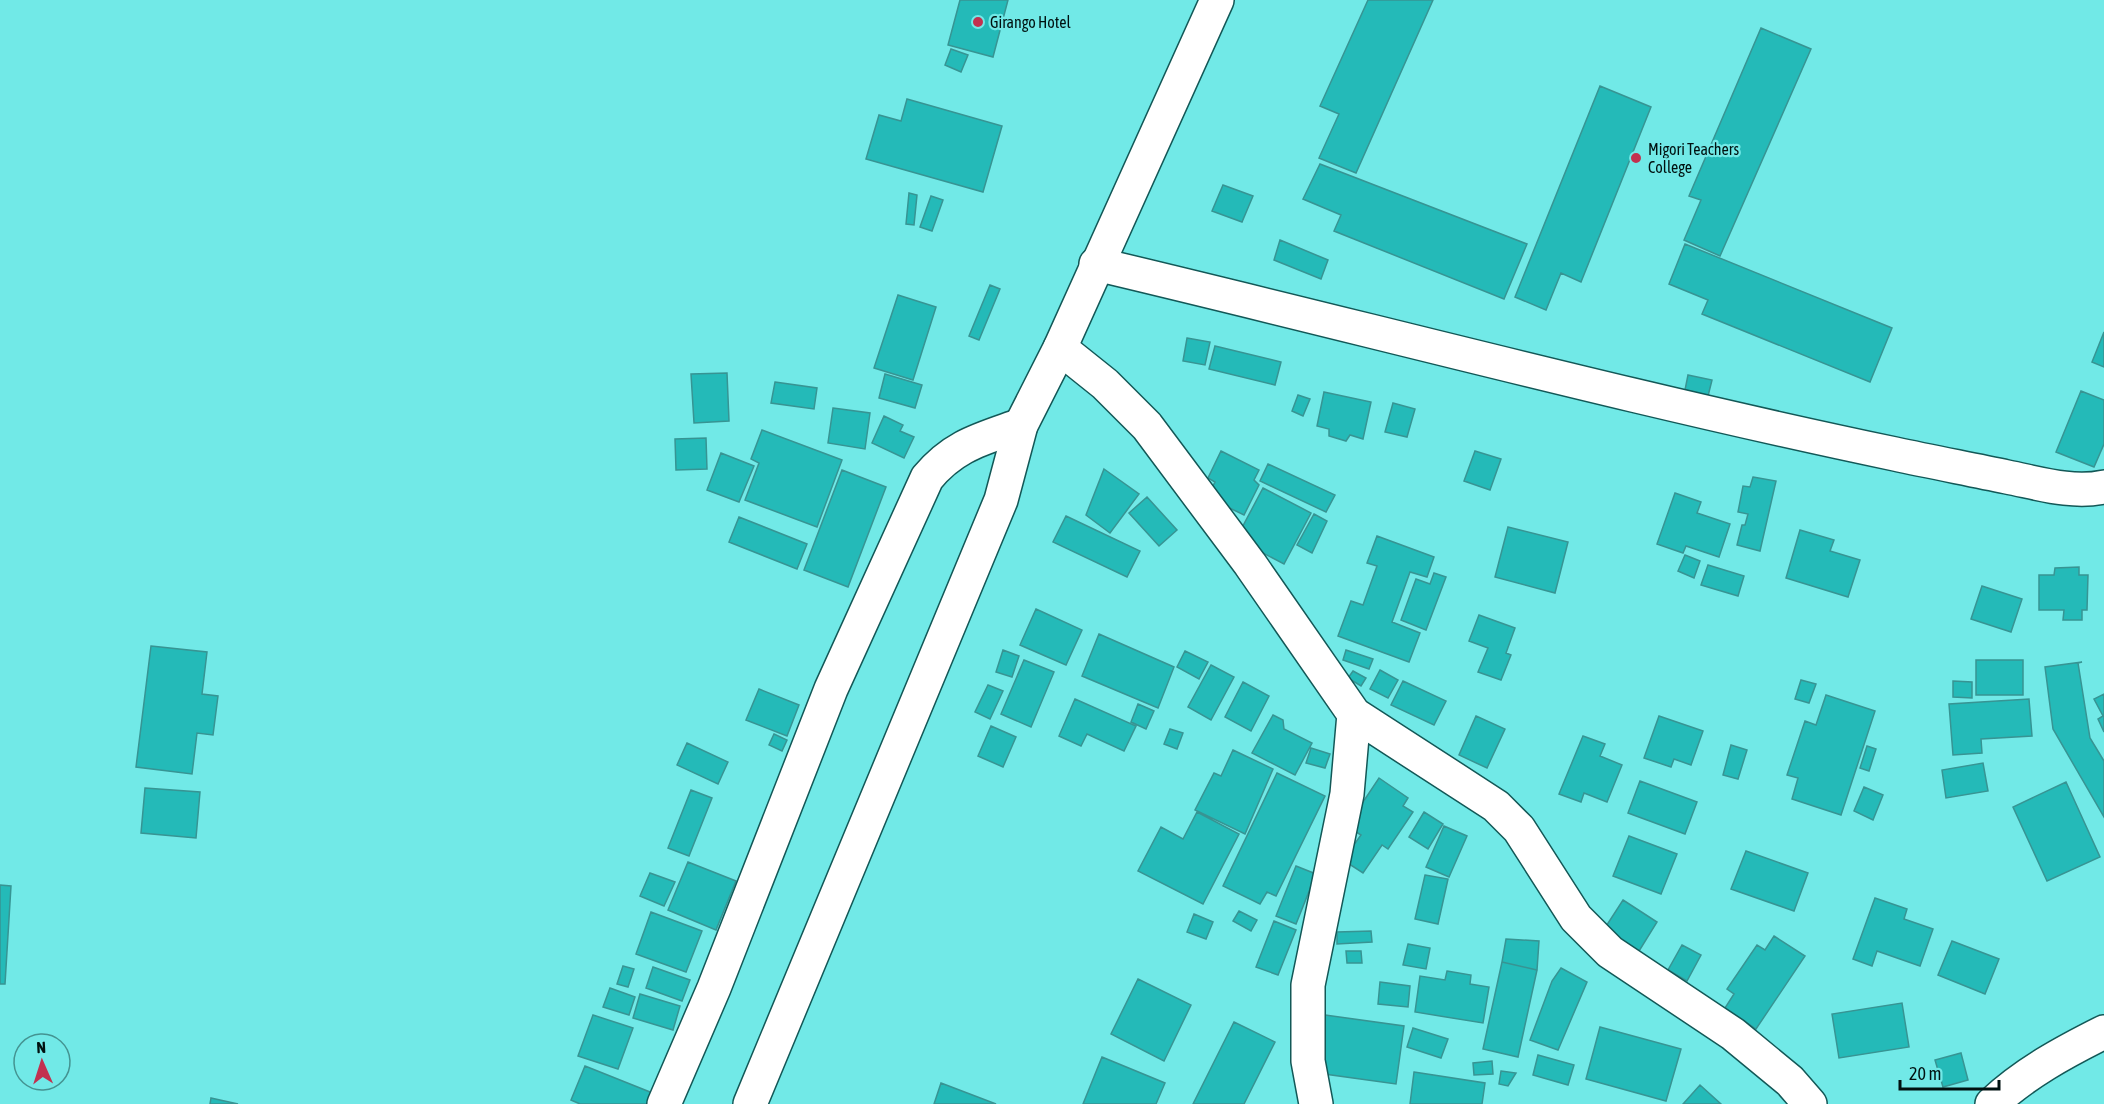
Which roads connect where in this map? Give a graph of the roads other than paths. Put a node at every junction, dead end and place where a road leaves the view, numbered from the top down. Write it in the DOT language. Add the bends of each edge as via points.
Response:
graph roads {
  1 [pos="1217,0"];
  2 [pos="1096,264"];
  3 [pos="1060,348"];
  4 [pos="1020,425"];
  5 [pos="2104,487"];
  6 [pos="1354,714"];
  7 [pos="2104,1032"];
  8 [pos="664,1104"];
  9 [pos="750,1104"];
  10 [pos="1316,1104"];
  11 [pos="1810,1104"];
  12 [pos="1992,1104"];
  1 -- 2 [label="main road"];
  2 -- 3 [label="main road"];
  2 -- 5 [label="main road" via="1572,382 1820,438 2046,485 2089,490"];
  3 -- 4 [label="main road"];
  3 -- 6 [label="main road" via="1105,384 1147,426 1250,564"];
  4 -- 8 [label="main road" via="964,445 927,478 831,689 714,988"];
  4 -- 9 [label="main road" via="1001,500"];
  6 -- 10 [label="main road" via="1347,794 1308,985 1308,1061"];
  6 -- 11 [label="main road" via="1496,806 1519,829 1576,918 1610,952 1734,1034 1790,1081"];
  7 -- 12 [label="main road" via="2047,1062"];
}
